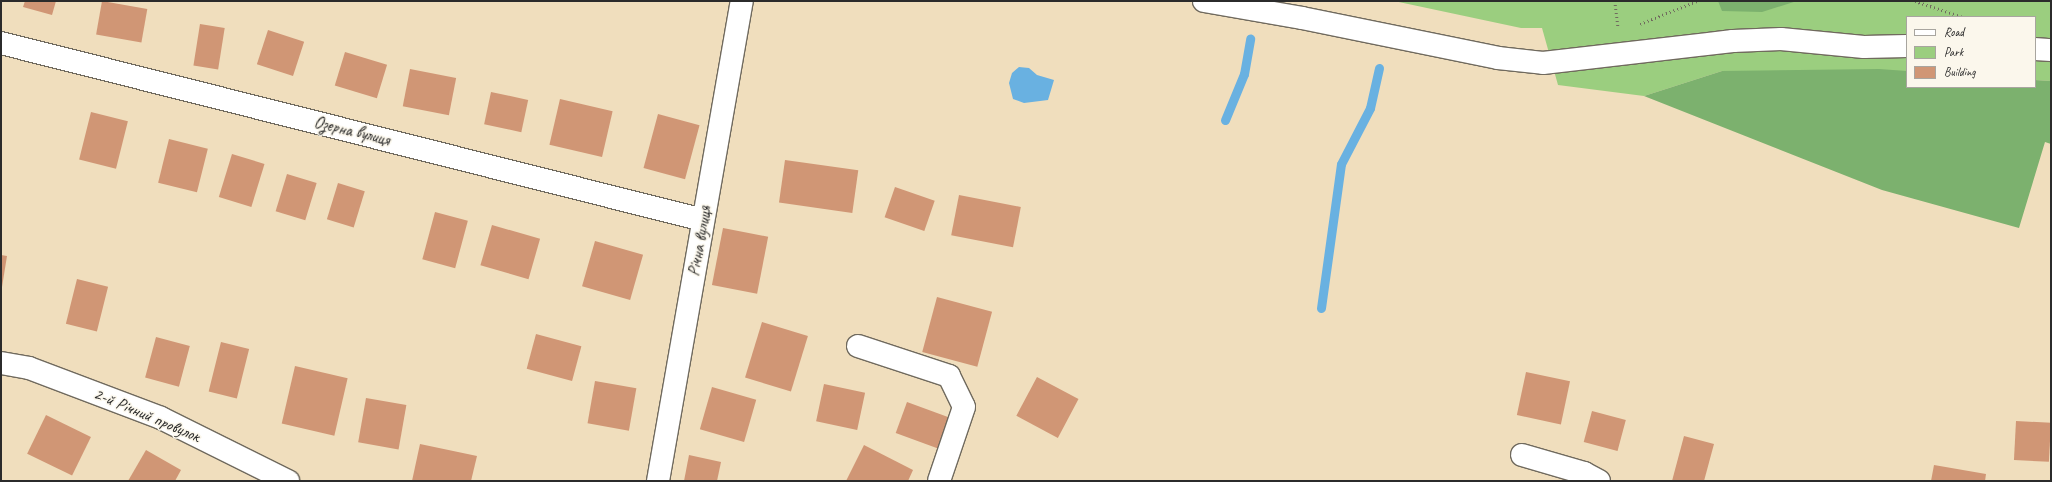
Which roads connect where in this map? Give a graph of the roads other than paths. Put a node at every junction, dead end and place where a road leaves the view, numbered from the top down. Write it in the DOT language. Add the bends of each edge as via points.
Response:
graph roads {
  1 [pos="742,1"];
  2 [pos="1204,1"];
  3 [pos="1,43"];
  4 [pos="1906,46"];
  5 [pos="2036,49"];
  6 [pos="2051,50"];
  7 [pos="703,220"];
  8 [pos="858,346"];
  9 [pos="1,363"];
  10 [pos="1522,455"];
  11 [pos="288,481"];
  12 [pos="658,481"];
  13 [pos="938,481"];
  14 [pos="1599,481"];
  1 -- 7 [label="street, Річна вулиця"];
  2 -- 4 [label="street" via="1310,19 1498,58 1543,63 1733,41 1781,39 1864,47"];
  3 -- 7 [label="street, Озерна вулиця"];
  5 -- 6 [label="street"];
  7 -- 12 [label="street, Річна вулиця"];
  8 -- 13 [label="street" via="949,376 964,407"];
  9 -- 11 [label="street, 2-й Річний провулок" via="29,368 161,418"];
  10 -- 14 [label="street" via="1584,473"];
}
